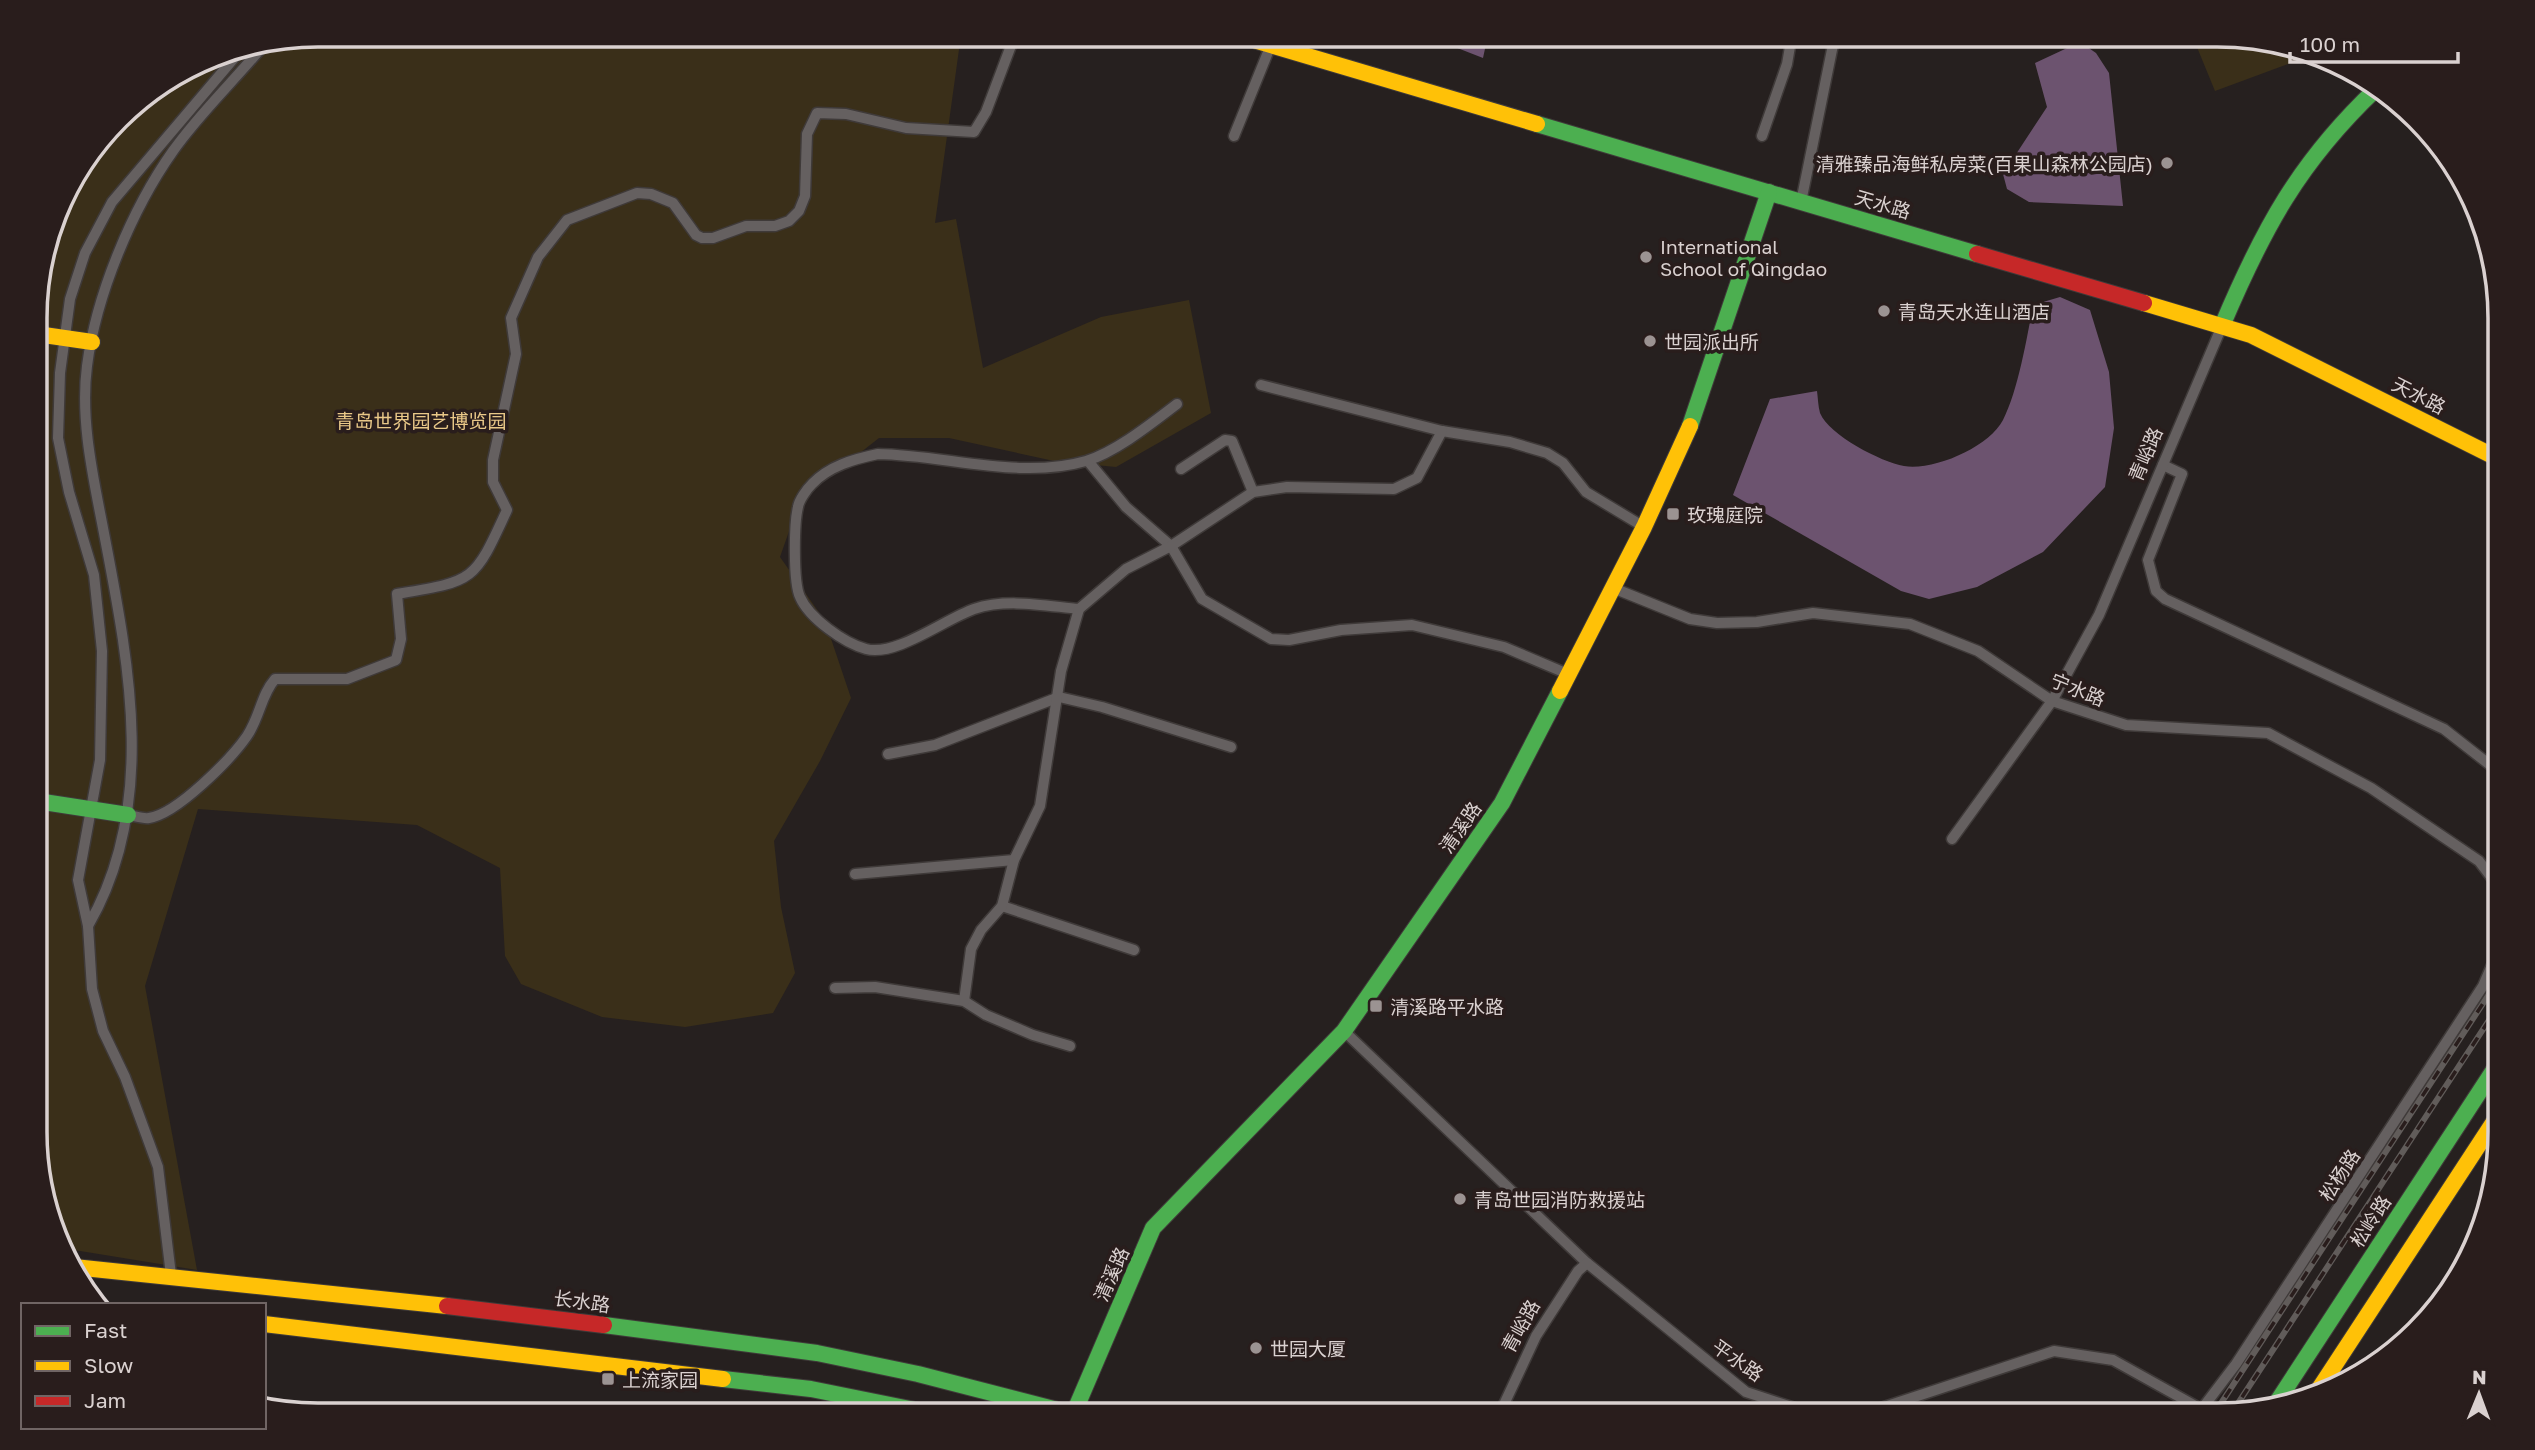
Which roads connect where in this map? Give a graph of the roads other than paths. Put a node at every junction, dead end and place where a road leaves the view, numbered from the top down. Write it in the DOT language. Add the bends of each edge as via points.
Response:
graph roads {
  1 [pos="1011,47"];
  2 [pos="1271,47"];
  3 [pos="1293,47"];
  4 [pos="1790,47"];
  5 [pos="1833,47"];
  6 [pos="255,54"];
  7 [pos="231,62"];
  8 [pos="2370,95"];
  9 [pos="1234,136"];
  10 [pos="1762,136"];
  11 [pos="1769,192"];
  12 [pos="1801,202"];
  13 [pos="2222,326"];
  14 [pos="47,335"];
  15 [pos="64,338"];
  16 [pos="92,342"];
  17 [pos="1261,386"];
  18 [pos="1177,404"];
  19 [pos="1442,431"];
  20 [pos="2488,454"];
  21 [pos="1087,461"];
  22 [pos="2163,465"];
  23 [pos="1181,469"];
  24 [pos="1253,492"];
  25 [pos="1644,527"];
  26 [pos="1171,546"];
  27 [pos="1613,588"];
  28 [pos="1079,609"];
  29 [pos="1568,674"];
  30 [pos="1059,697"];
  31 [pos="2052,701"];
  32 [pos="1231,747"];
  33 [pos="888,754"];
  34 [pos="2488,763"];
  35 [pos="47,803"];
  36 [pos="90,809"];
  37 [pos="128,815"];
  38 [pos="1952,839"];
  39 [pos="1014,860"];
  40 [pos="2488,873"];
  41 [pos="855,874"];
  42 [pos="1002,906"];
  43 [pos="88,926"];
  44 [pos="1134,950"];
  45 [pos="2488,974"];
  46 [pos="835,988"];
  47 [pos="964,1001"];
  48 [pos="1344,1031"];
  49 [pos="1070,1046"];
  50 [pos="2488,1079"];
  51 [pos="2488,1130"];
  52 [pos="2484,1136"];
  53 [pos="2488,1138"];
  54 [pos="1587,1263"];
  55 [pos="85,1268"];
  56 [pos="171,1275"];
  57 [pos="266,1324"];
  58 [pos="2325,1380"];
  59 [pos="2281,1395"];
  60 [pos="880,1403"];
  61 [pos="1032,1403"];
  62 [pos="1079,1403"];
  63 [pos="1505,1403"];
  64 [pos="1780,1403"];
  65 [pos="1896,1403"];
  66 [pos="2186,1403"];
  67 [pos="2210,1403"];
  1 -- 37 [label="street" via="986,113 974,132 906,128 846,114 817,113 807,134 805,196 789,221 739,227 702,238 673,203 644,193 567,220 538,257 511,318 516,354 493,460 493,482 507,510 478,568 453,585 397,594 401,639 396,660 347,679 275,678 248,735 207,778 167,812 148,818"];
  2 -- 9 [label="street"];
  3 -- 11 [label="main road, 天水路"];
  4 -- 10 [label="street"];
  5 -- 12 [label="street"];
  6 -- 16 [label="street" via="173,150 141,206 110,279"];
  7 -- 15 [label="street" via="112,202 85,253 70,299"];
  8 -- 13 [label="main road, 青峪路" via="2299,171 2255,245"];
  11 -- 12 [label="main road, 天水路"];
  11 -- 25 [label="main road, 清溪路" via="1699,407"];
  12 -- 13 [label="main road, 天水路"];
  13 -- 20 [label="main road, 天水路" via="2251,335"];
  13 -- 22 [label="street, 青峪路"];
  14 -- 15 [label="main road"];
  15 -- 16 [label="main road"];
  15 -- 36 [label="street" via="58,438 94,575 102,651 100,760"];
  16 -- 37 [label="street" via="87,368 88,432 127,666 133,764"];
  17 -- 19 [label="street"];
  18 -- 21 [label="street"];
  19 -- 24 [label="street" via="1418,478 1394,489 1287,487"];
  19 -- 25 [label="street" via="1547,453 1563,463 1586,492"];
  21 -- 26 [label="street" via="1126,506"];
  21 -- 28 [label="street" via="1036,469 878,454 831,469 811,485 798,506 800,597 811,613 865,649 887,648 975,609 1020,603"];
  22 -- 31 [label="street, 青峪路" via="2099,615"];
  22 -- 34 [label="street" via="2182,474 2148,560 2156,591 2165,600 2444,729"];
  23 -- 24 [label="street" via="1215,446 1232,441"];
  24 -- 26 [label="street"];
  25 -- 27 [label="main road, 清溪路"];
  26 -- 28 [label="street" via="1126,569"];
  26 -- 29 [label="street" via="1202,599 1271,639 1412,625 1504,647"];
  27 -- 29 [label="main road, 清溪路"];
  27 -- 31 [label="street, 宁水路" via="1690,619 1717,623 1813,613 1910,624 1978,652"];
  28 -- 30 [label="street" via="1061,671"];
  29 -- 48 [label="main road, 清溪路" via="1502,803"];
  30 -- 32 [label="street"];
  30 -- 33 [label="street" via="935,745"];
  30 -- 39 [label="street" via="1040,806"];
  31 -- 38 [label="street, 青峪路"];
  31 -- 40 [label="street, 宁水路" via="2126,725 2268,733 2371,788 2479,861"];
  35 -- 36 [label="main road"];
  36 -- 37 [label="main road"];
  36 -- 43 [label="street" via="78,880"];
  37 -- 43 [label="street" via="107,894"];
  39 -- 41 [label="street"];
  39 -- 42 [label="street"];
  42 -- 44 [label="street"];
  42 -- 47 [label="street" via="971,949"];
  43 -- 56 [label="street" via="92,989 103,1031 158,1167"];
  45 -- 67 [label="street, 松杨路"];
  46 -- 47 [label="street" via="875,987"];
  47 -- 49 [label="street" via="1033,1035"];
  48 -- 54 [label="street, 平水路"];
  48 -- 62 [label="main road, 清溪路" via="1153,1228"];
  50 -- 59 [label="main road, 松岭路"];
  51 -- 52 [label="main road"];
  52 -- 53 [label="street"];
  52 -- 58 [label="main road"];
  54 -- 63 [label="street, 青峪路" via="1536,1336"];
  54 -- 64 [label="street, 平水路" via="1746,1392"];
  55 -- 56 [label="main road, 长水路"];
  56 -- 61 [label="main road, 长水路" via="817,1353"];
  57 -- 60 [label="main road" via="811,1389"];
  65 -- 66 [label="street, 平水路" via="2054,1351 2113,1360"];
}
